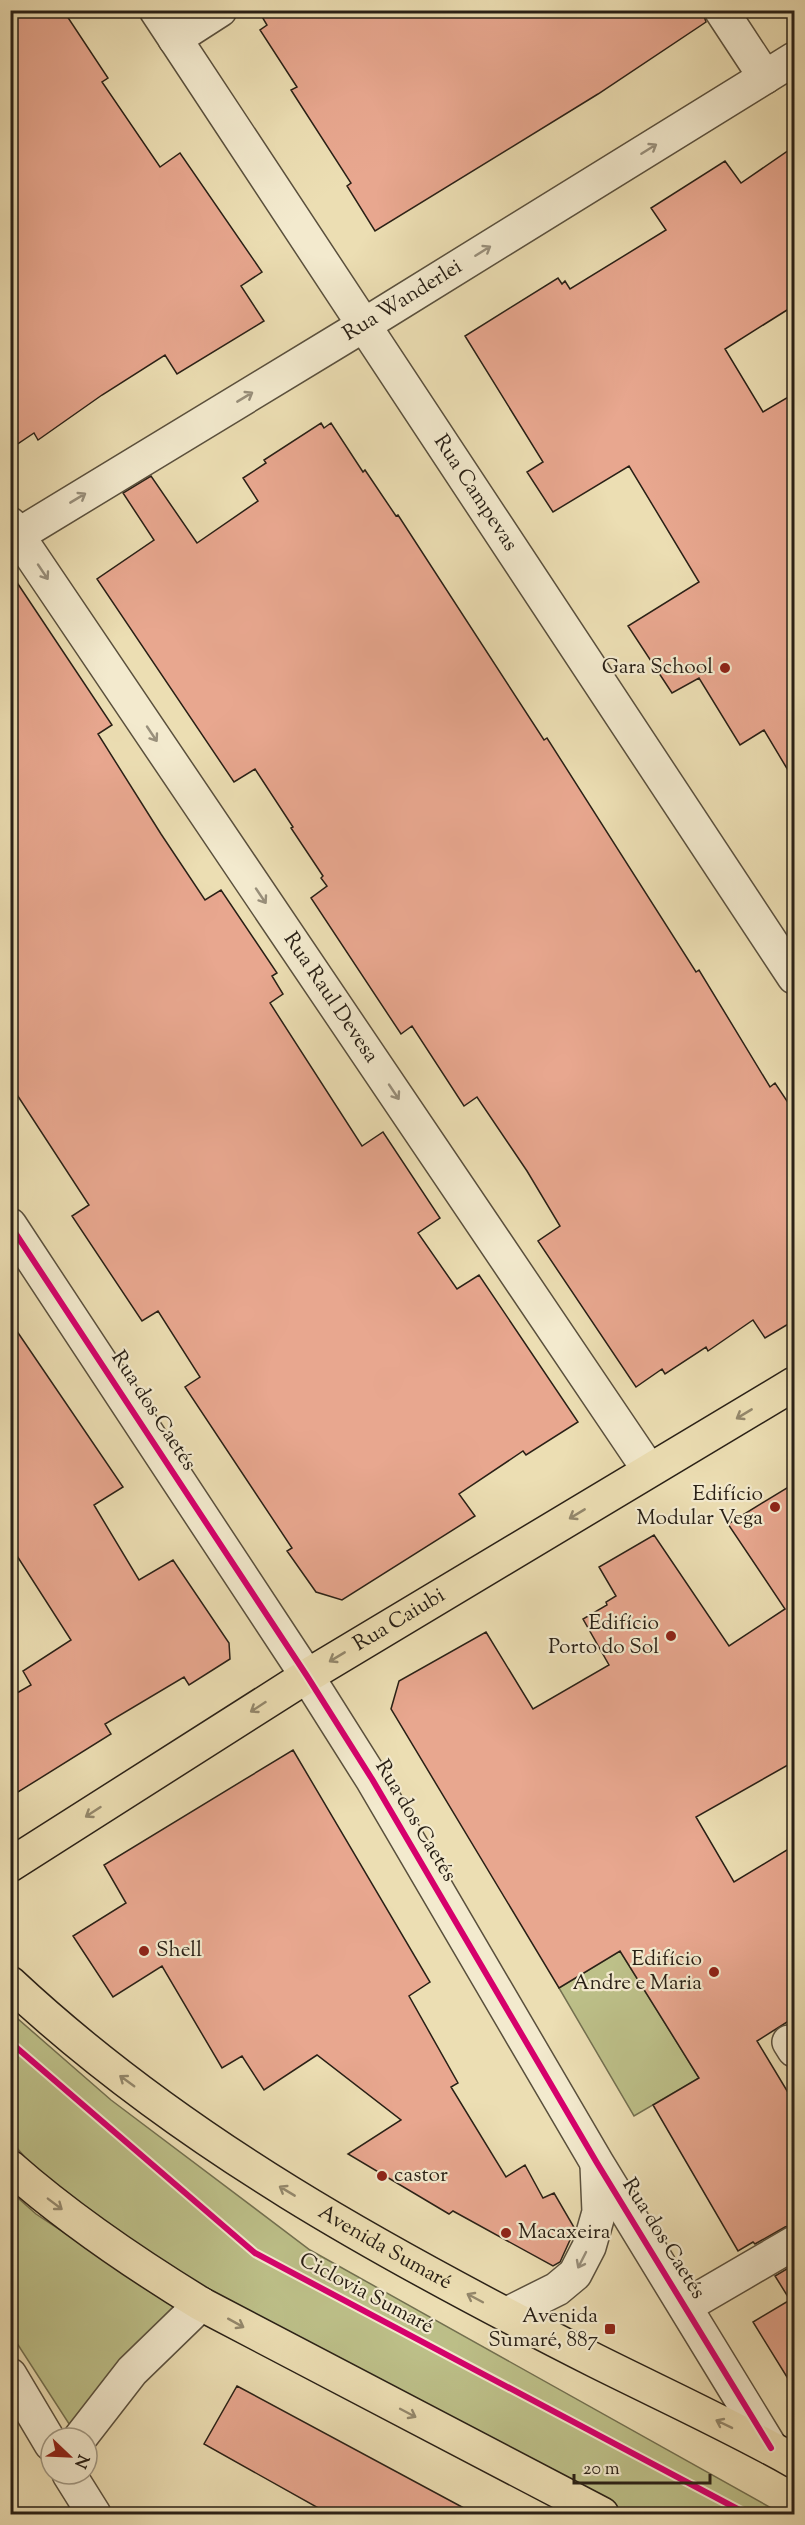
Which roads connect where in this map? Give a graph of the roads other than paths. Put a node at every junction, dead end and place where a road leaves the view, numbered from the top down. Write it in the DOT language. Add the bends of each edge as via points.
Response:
graph roads {
  1 [pos="156,10"];
  2 [pos="220,10"];
  3 [pos="721,10"];
  4 [pos="175,39"];
  5 [pos="795,59"];
  6 [pos="765,77"];
  7 [pos="364,325"];
  8 [pos="13,533"];
  9 [pos="795,977"];
  10 [pos="10,1225"];
  11 [pos="795,1384"];
  12 [pos="649,1470"];
  13 [pos="307,1676"];
  14 [pos="10,1865"];
  15 [pos="10,1983"];
  16 [pos="597,2163"];
  17 [pos="10,2167"];
  18 [pos="795,2242"];
  19 [pos="201,2304"];
  20 [pos="686,2306"];
  21 [pos="507,2314"];
  22 [pos="10,2375"];
  23 [pos="40,2426"];
  24 [pos="89,2426"];
  25 [pos="783,2454"];
  26 [pos="76,2486"];
  27 [pos="94,2514"];
  28 [pos="603,2514"];
  1 -- 4 [label="street, Rua Campevas"];
  2 -- 4 [label="street"];
  3 -- 6 [label="street"];
  4 -- 7 [label="street, Rua Campevas"];
  5 -- 6 [label="street, Rua Wanderlei"];
  7 -- 6 [label="street, Rua Wanderlei, one-way"];
  8 -- 7 [label="street, Rua Wanderlei, one-way"];
  7 -- 9 [label="street, Rua Campevas"];
  8 -- 12 [label="street, Rua Raul Devesa, one-way"];
  10 -- 13 [label="street, Rua dos Caetés"];
  11 -- 12 [label="main road, Rua Caiubi, one-way"];
  12 -- 13 [label="main road, Rua Caiubi, one-way"];
  13 -- 14 [label="main road, Rua Caiubi, one-way"];
  13 -- 16 [label="street, Rua dos Caetés" via="372,1779"];
  21 -- 15 [label="main road, Avenida Sumaré, one-way" via="261,2176 96,2058"];
  16 -- 20 [label="street, Rua dos Caetés"];
  16 -- 21 [label="street, Rua dos Caetés, one-way" via="599,2212 590,2247 575,2274 557,2289"];
  17 -- 19 [label="main road, one-way" via="101,2238"];
  18 -- 20 [label="street, Rua dos Caetés"];
  19 -- 24 [label="street" via="132,2371"];
  19 -- 28 [label="main road, one-way"];
  20 -- 25 [label="street, Rua dos Caetés"];
  25 -- 21 [label="main road, Avenida Sumaré, one-way"];
  22 -- 23 [label="street"];
  26 -- 27 [label="street"];
}
